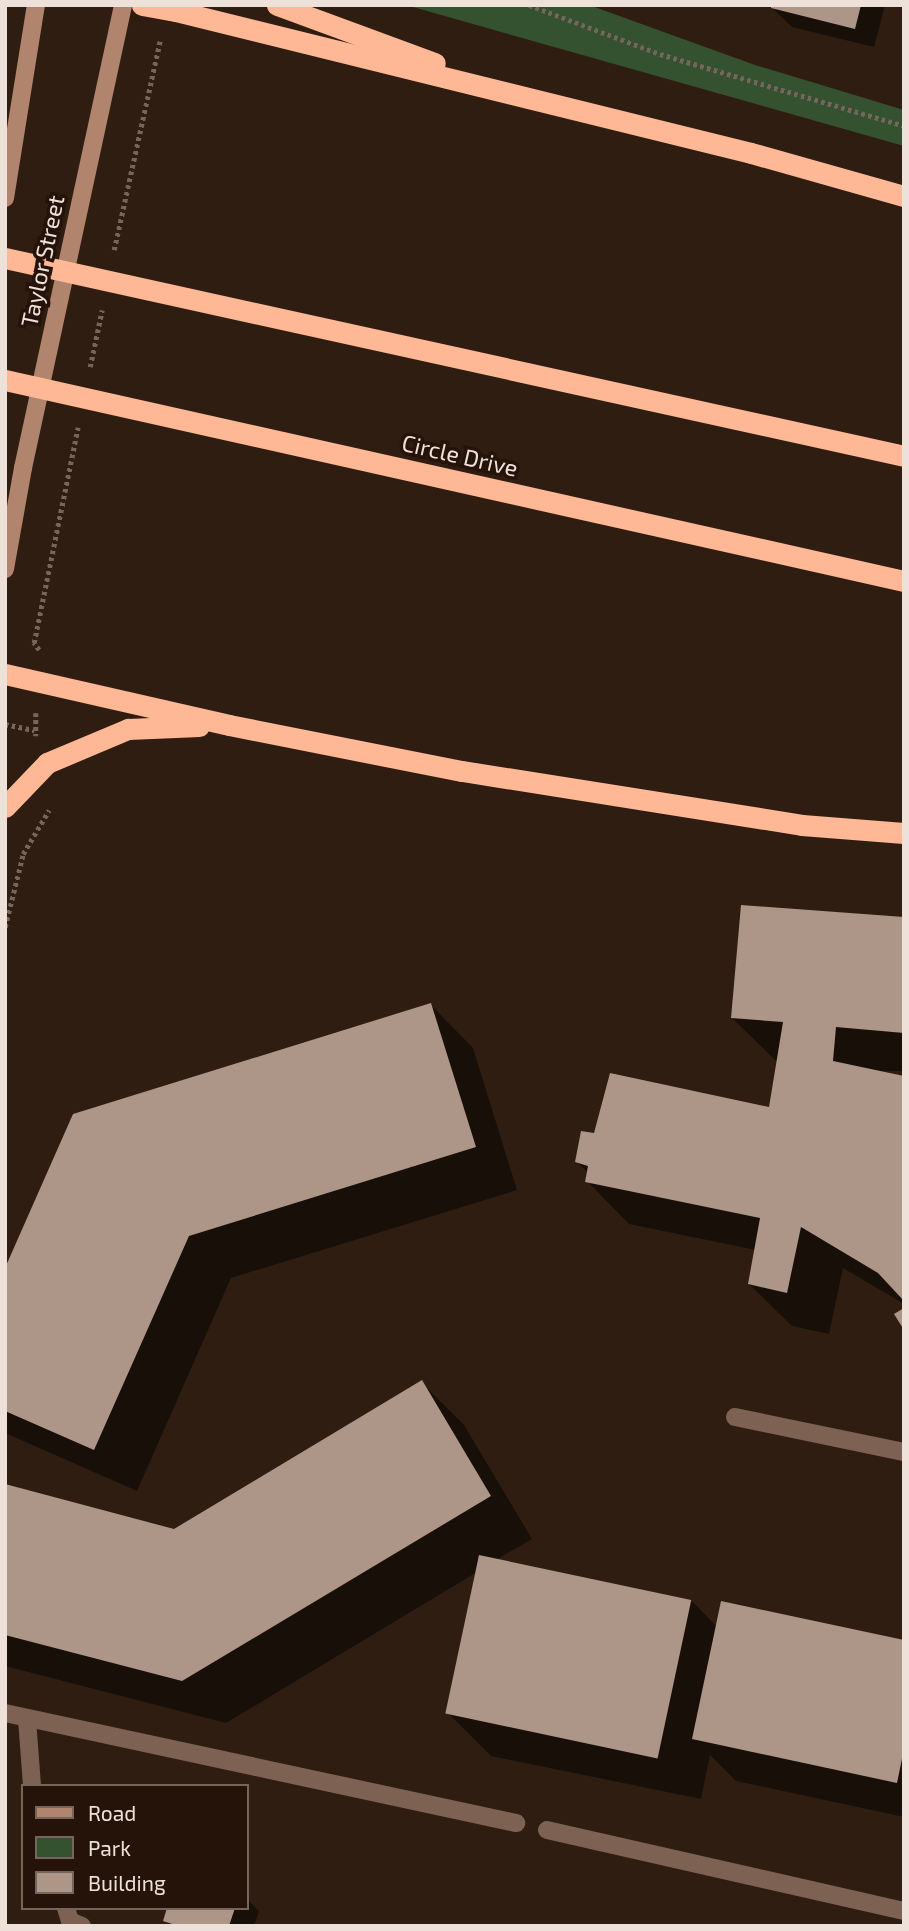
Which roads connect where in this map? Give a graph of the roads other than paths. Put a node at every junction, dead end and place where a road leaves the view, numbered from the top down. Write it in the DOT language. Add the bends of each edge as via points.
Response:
graph roads {
  1 [pos="36,5"];
  2 [pos="123,5"];
  3 [pos="142,5"];
  4 [pos="277,5"];
  5 [pos="545,103"];
  6 [pos="7,192"];
  7 [pos="904,196"];
  8 [pos="5,258"];
  9 [pos="5,380"];
  10 [pos="904,456"];
  11 [pos="5,569"];
  12 [pos="904,581"];
  13 [pos="5,674"];
  14 [pos="229,725"];
  15 [pos="5,807"];
  16 [pos="904,832"];
  17 [pos="735,1416"];
  18 [pos="904,1452"];
  19 [pos="5,1713"];
  20 [pos="27,1719"];
  21 [pos="32,1784"];
  22 [pos="516,1823"];
  23 [pos="547,1830"];
  24 [pos="67,1910"];
  25 [pos="904,1911"];
  26 [pos="82,1926"];
  1 -- 6 [label="main road"];
  2 -- 11 [label="main road, Taylor Street"];
  3 -- 5 [label="highway"];
  4 -- 5 [label="highway"];
  5 -- 7 [label="highway"];
  8 -- 10 [label="highway"];
  9 -- 12 [label="highway, Circle Drive"];
  13 -- 14 [label="highway"];
  14 -- 15 [label="highway" via="128,729 47,763"];
  14 -- 16 [label="highway" via="462,771 802,825"];
  17 -- 18 [label="street"];
  19 -- 20 [label="street"];
  20 -- 21 [label="street"];
  20 -- 22 [label="street"];
  23 -- 25 [label="street"];
  24 -- 26 [label="street" via="70,1921"];
}
